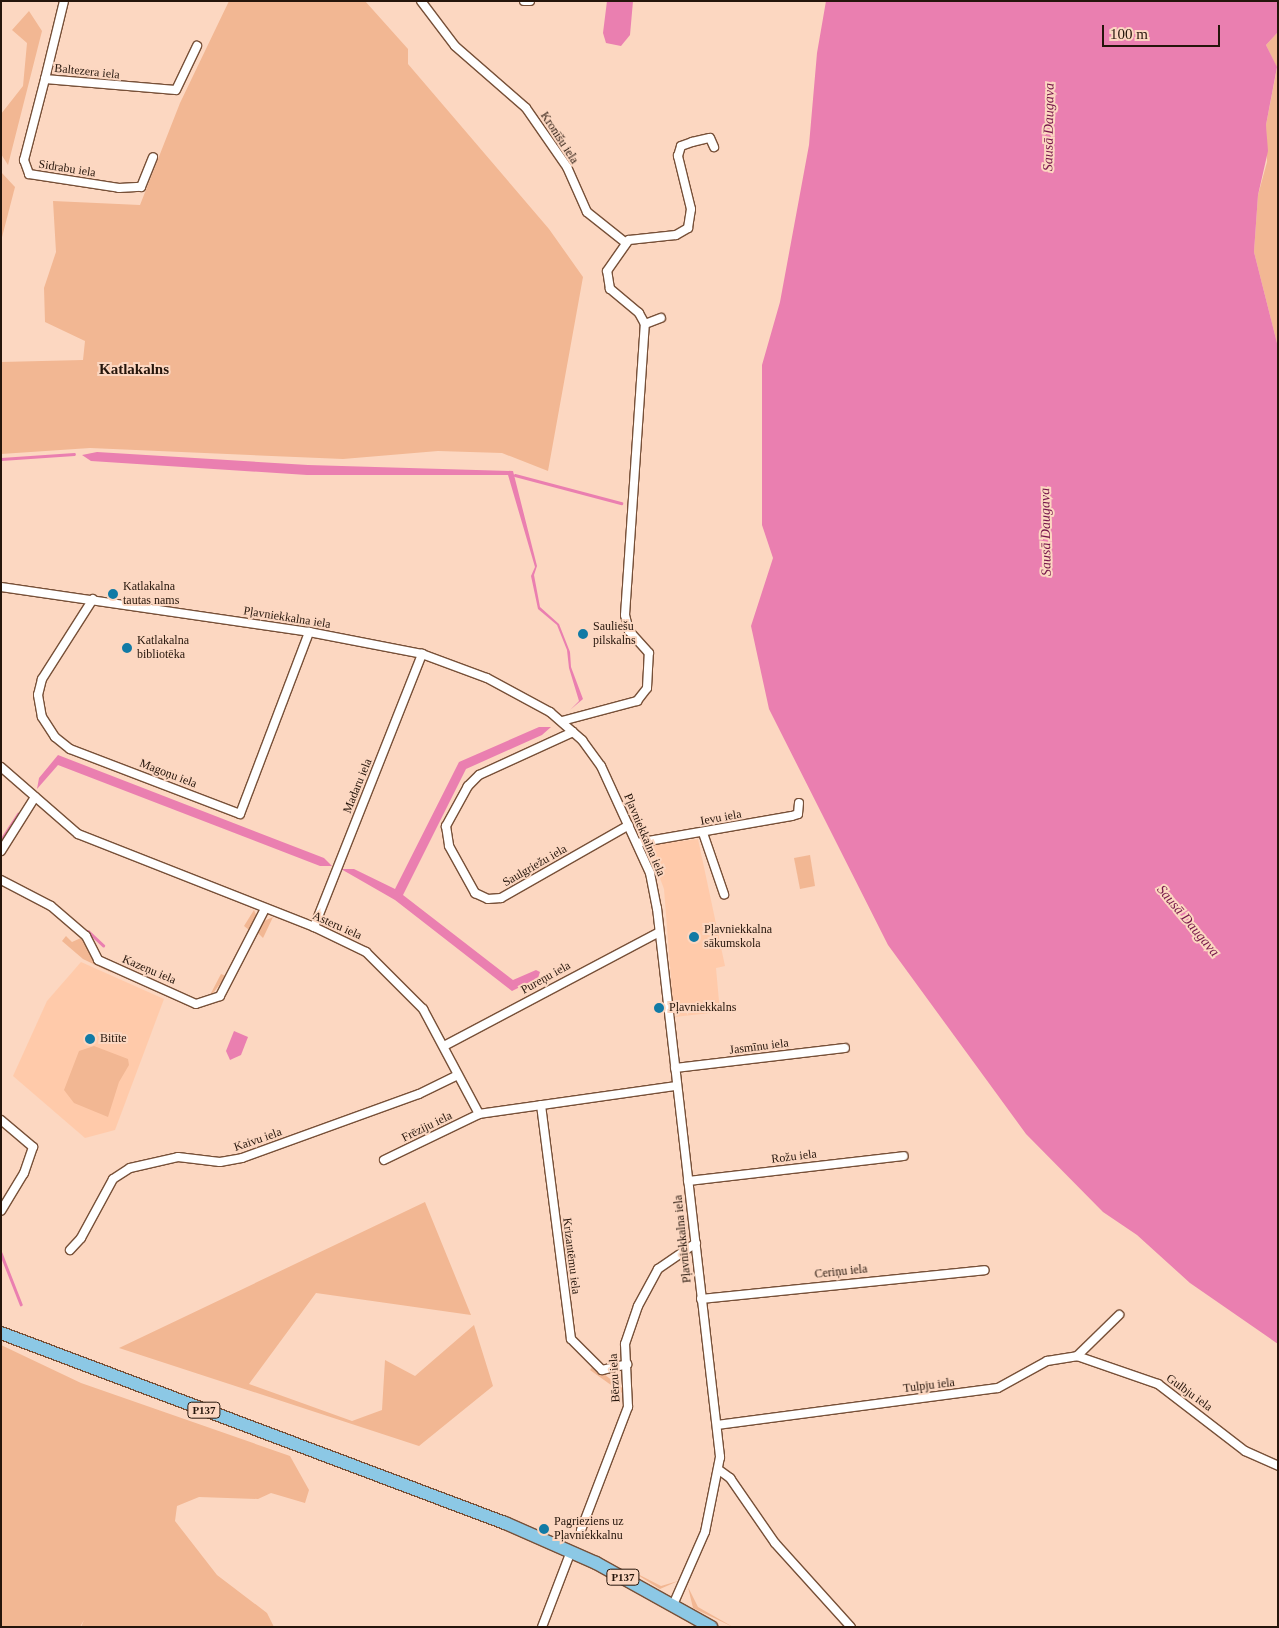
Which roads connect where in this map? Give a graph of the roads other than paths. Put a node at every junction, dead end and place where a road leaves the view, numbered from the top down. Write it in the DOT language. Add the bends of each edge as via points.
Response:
graph roads {
  1 [pos="64,1"];
  2 [pos="421,1"];
  3 [pos="524,1"];
  4 [pos="530,1"];
  5 [pos="198,46"];
  6 [pos="45,79"];
  7 [pos="714,147"];
  8 [pos="153,157"];
  9 [pos="626,243"];
  10 [pos="661,318"];
  11 [pos="645,324"];
  12 [pos="1,587"];
  13 [pos="93,599"];
  14 [pos="309,632"];
  15 [pos="422,654"];
  16 [pos="562,721"];
  17 [pos="573,732"];
  18 [pos="1,767"];
  19 [pos="35,796"];
  20 [pos="799,803"];
  21 [pos="629,825"];
  22 [pos="703,833"];
  23 [pos="637,843"];
  24 [pos="1,851"];
  25 [pos="1,880"];
  26 [pos="724,894"];
  27 [pos="265,909"];
  28 [pos="314,927"];
  29 [pos="659,932"];
  30 [pos="444,1046"];
  31 [pos="845,1048"];
  32 [pos="675,1068"];
  33 [pos="458,1075"];
  34 [pos="676,1086"];
  35 [pos="541,1105"];
  36 [pos="479,1114"];
  37 [pos="1,1120"];
  38 [pos="904,1156"];
  39 [pos="384,1160"];
  40 [pos="688,1181"];
  41 [pos="1,1211"];
  42 [pos="696,1244"];
  43 [pos="70,1250"];
  44 [pos="985,1270"];
  45 [pos="701,1299"];
  46 [pos="1119,1315"];
  47 [pos="1,1333"];
  48 [pos="1077,1356"];
  49 [pos="627,1364"];
  50 [pos="717,1425"];
  51 [pos="1278,1466"];
  52 [pos="719,1470"];
  53 [pos="581,1530"];
  54 [pos="571,1551"];
  55 [pos="673,1605"];
  56 [pos="542,1627"];
  57 [pos="711,1627"];
  58 [pos="851,1627"];
  1 -- 6 [label="street, Baltezera iela"];
  2 -- 9 [label="street, Kronīšu iela" via="455,46 526,108 567,167 587,212"];
  3 -- 4 [label="street"];
  5 -- 6 [label="street, Baltezera iela" via="176,90"];
  6 -- 8 [label="street, Sidrabu iela" via="24,160 30,174 119,188 140,187"];
  7 -- 9 [label="street" via="710,138 681,146 678,156 691,209 688,228 676,236 634,238"];
  9 -- 11 [label="street" via="607,271 607,284 639,313"];
  10 -- 11 [label="street"];
  11 -- 16 [label="street" via="625,615 629,631 649,653 644,696"];
  12 -- 13 [label="street, Pļavniekkalna iela"];
  13 -- 14 [label="street, Pļavniekkalna iela"];
  13 -- 14 [label="street, Magoņu iela" via="52,661 38,695 42,717 54,737 70,749 240,814"];
  14 -- 15 [label="street, Pļavniekkalna iela"];
  15 -- 16 [label="street, Pļavniekkalna iela" via="487,678"];
  15 -- 28 [label="street, Madaru iela"];
  16 -- 17 [label="street, Pļavniekkalna iela"];
  17 -- 21 [label="street, Pļavniekkalna iela" via="601,766"];
  17 -- 21 [label="street, Saulgriežu iela" via="479,775 468,786 446,826 449,846 475,892 488,899 501,898"];
  18 -- 19 [label="street, Asteru iela"];
  19 -- 24 [label="street"];
  19 -- 27 [label="street, Asteru iela" via="78,834"];
  20 -- 22 [label="street, Ievu iela" via="800,810 792,816"];
  21 -- 23 [label="street, Pļavniekkalna iela"];
  22 -- 23 [label="street, Ievu iela"];
  22 -- 26 [label="street"];
  23 -- 29 [label="street, Pļavniekkalna iela" via="652,883"];
  25 -- 27 [label="street, Kazeņu iela" via="58,912 86,936 98,960 196,1004 212,1002 232,976"];
  27 -- 28 [label="street, Asteru iela"];
  28 -- 30 [label="street, Asteru iela" via="357,946 383,968 414,997"];
  29 -- 30 [label="street, Pureņu iela"];
  29 -- 32 [label="street, Pļavniekkalna iela"];
  30 -- 33 [label="street, Asteru iela"];
  31 -- 32 [label="street, Jasmīnu iela"];
  32 -- 34 [label="street, Pļavniekkalna iela"];
  33 -- 36 [label="street, Asteru iela"];
  33 -- 43 [label="street, Kaivu iela" via="419,1094 242,1158 220,1162 178,1156 130,1168 113,1179 82,1238"];
  34 -- 35 [label="street"];
  34 -- 40 [label="street, Pļavniekkalna iela"];
  35 -- 36 [label="street"];
  35 -- 49 [label="street, Krizantēmu iela" via="571,1339 602,1370"];
  36 -- 39 [label="street, Frēziju iela"];
  37 -- 41 [label="street" via="33,1147 24,1173"];
  38 -- 40 [label="street, Rožu iela"];
  40 -- 42 [label="street, Pļavniekkalna iela"];
  42 -- 45 [label="street, Pļavniekkalna iela"];
  42 -- 49 [label="street, Bērzu iela" via="658,1269 638,1306 625,1344"];
  44 -- 45 [label="street, Ceriņu iela"];
  45 -- 50 [label="street, Pļavniekkalna iela"];
  46 -- 48 [label="street"];
  47 -- 54 [label="main road, P137"];
  48 -- 50 [label="street, Tulpju iela" via="1047,1361 998,1388"];
  48 -- 51 [label="street, Gulbju iela" via="1158,1384 1245,1451"];
  49 -- 53 [label="street, Bērzu iela" via="628,1407"];
  50 -- 52 [label="street, Pļavniekkalna iela"];
  52 -- 55 [label="street, Pļavniekkalna iela" via="705,1532"];
  52 -- 58 [label="street" via="730,1478 775,1543"];
  54 -- 55 [label="main road, P137"];
  54 -- 56 [label="street"];
  55 -- 57 [label="main road, P137"];
}
